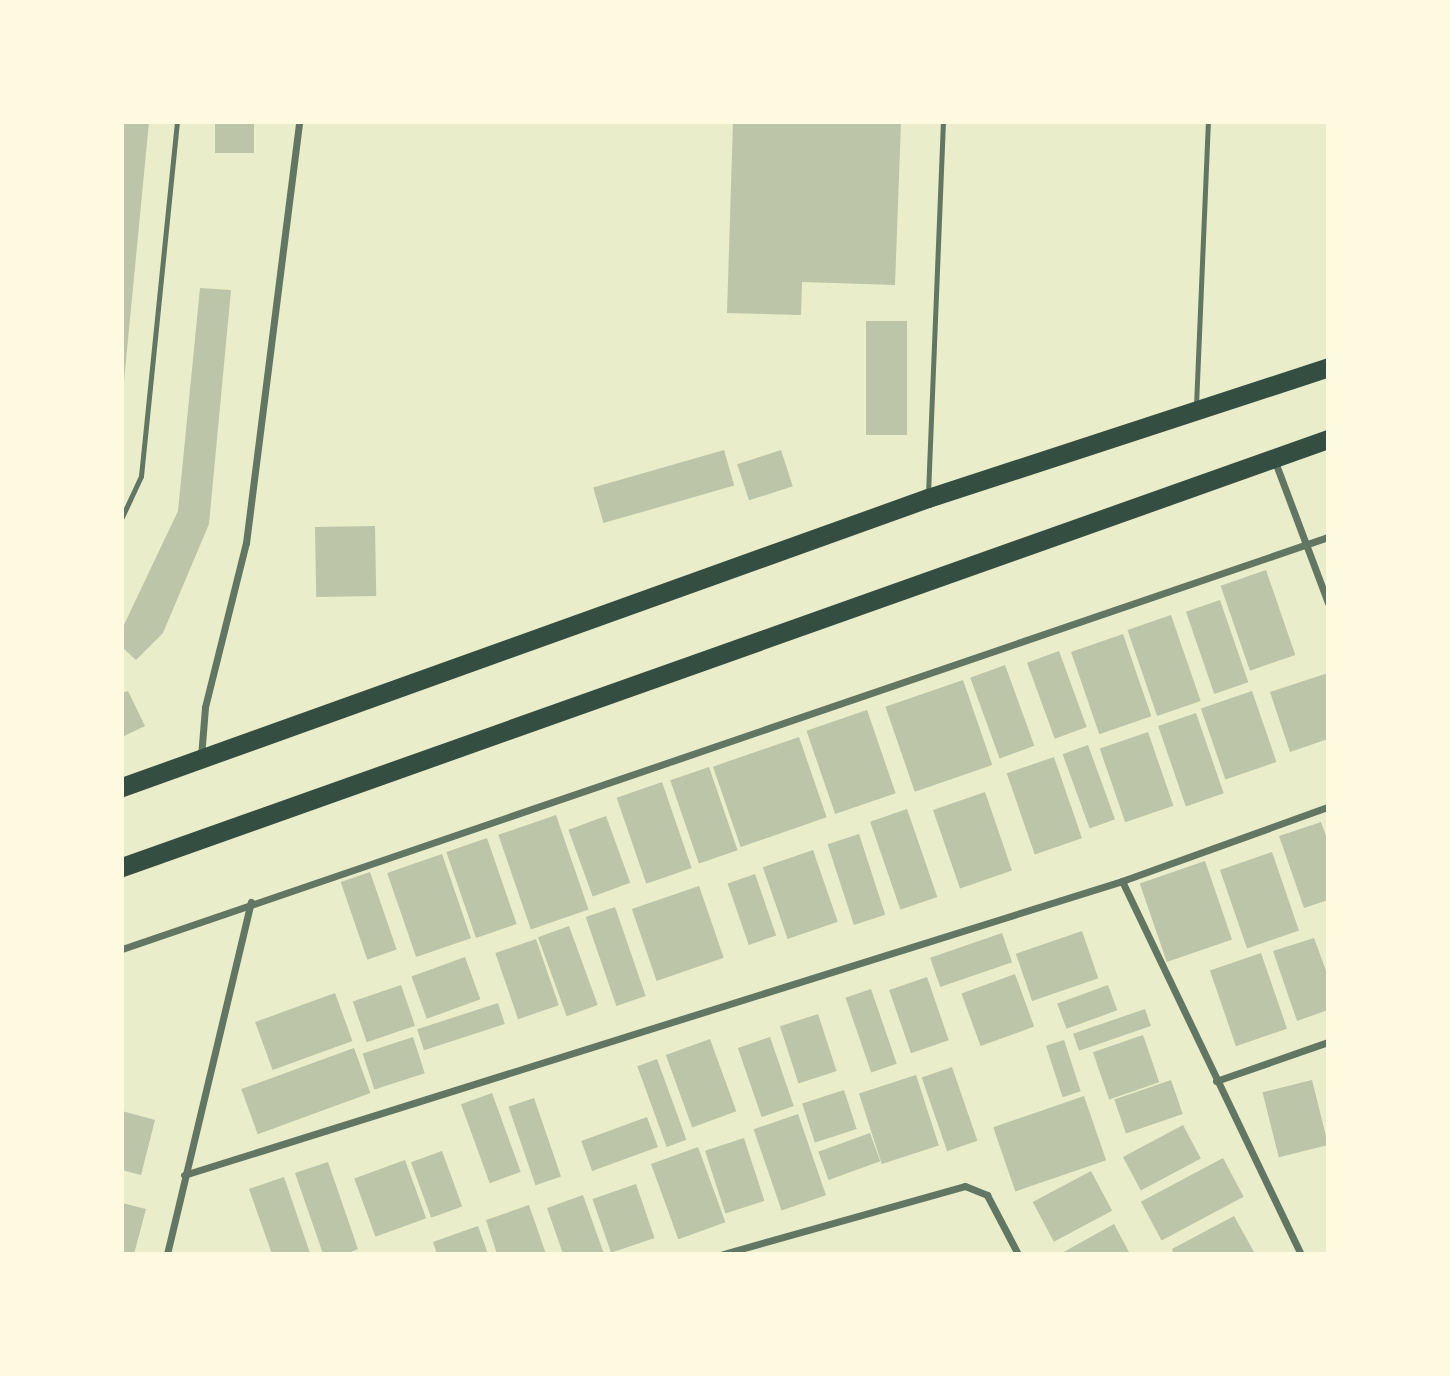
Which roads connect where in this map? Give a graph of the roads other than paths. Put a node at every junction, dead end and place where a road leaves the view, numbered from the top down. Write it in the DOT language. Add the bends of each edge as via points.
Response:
graph roads {
  1 [pos="177,122"];
  2 [pos="299,122"];
  3 [pos="943,122"];
  4 [pos="1208,122"];
  5 [pos="1328,367"];
  6 [pos="1195,414"];
  7 [pos="1328,439"];
  8 [pos="1274,458"];
  9 [pos="928,498"];
  10 [pos="122,517"];
  11 [pos="1328,537"];
  12 [pos="1304,545"];
  13 [pos="1328,603"];
  14 [pos="201,758"];
  15 [pos="122,787"];
  16 [pos="1328,807"];
  17 [pos="122,867"];
  18 [pos="1122,881"];
  19 [pos="251,901"];
  20 [pos="122,949"];
  21 [pos="1328,1042"];
  22 [pos="1216,1081"];
  23 [pos="184,1175"];
  24 [pos="726,1253"];
  25 [pos="167,1254"];
  26 [pos="1018,1254"];
  27 [pos="1301,1254"];
  1 -- 10 [label="lane" via="141,476"];
  2 -- 14 [label="street" via="246,543 205,707"];
  3 -- 9 [label="lane"];
  4 -- 6 [label="lane"];
  5 -- 6 [label="highway"];
  6 -- 9 [label="highway"];
  7 -- 8 [label="highway"];
  8 -- 12 [label="street"];
  8 -- 17 [label="highway"];
  9 -- 14 [label="highway"];
  11 -- 12 [label="street"];
  12 -- 13 [label="street"];
  12 -- 19 [label="street"];
  14 -- 15 [label="highway"];
  16 -- 18 [label="street"];
  18 -- 22 [label="street"];
  18 -- 23 [label="street"];
  19 -- 20 [label="street"];
  19 -- 23 [label="street"];
  21 -- 22 [label="street"];
  22 -- 27 [label="street"];
  23 -- 25 [label="street"];
  24 -- 26 [label="street" via="974,1186 988,1195"];
}
